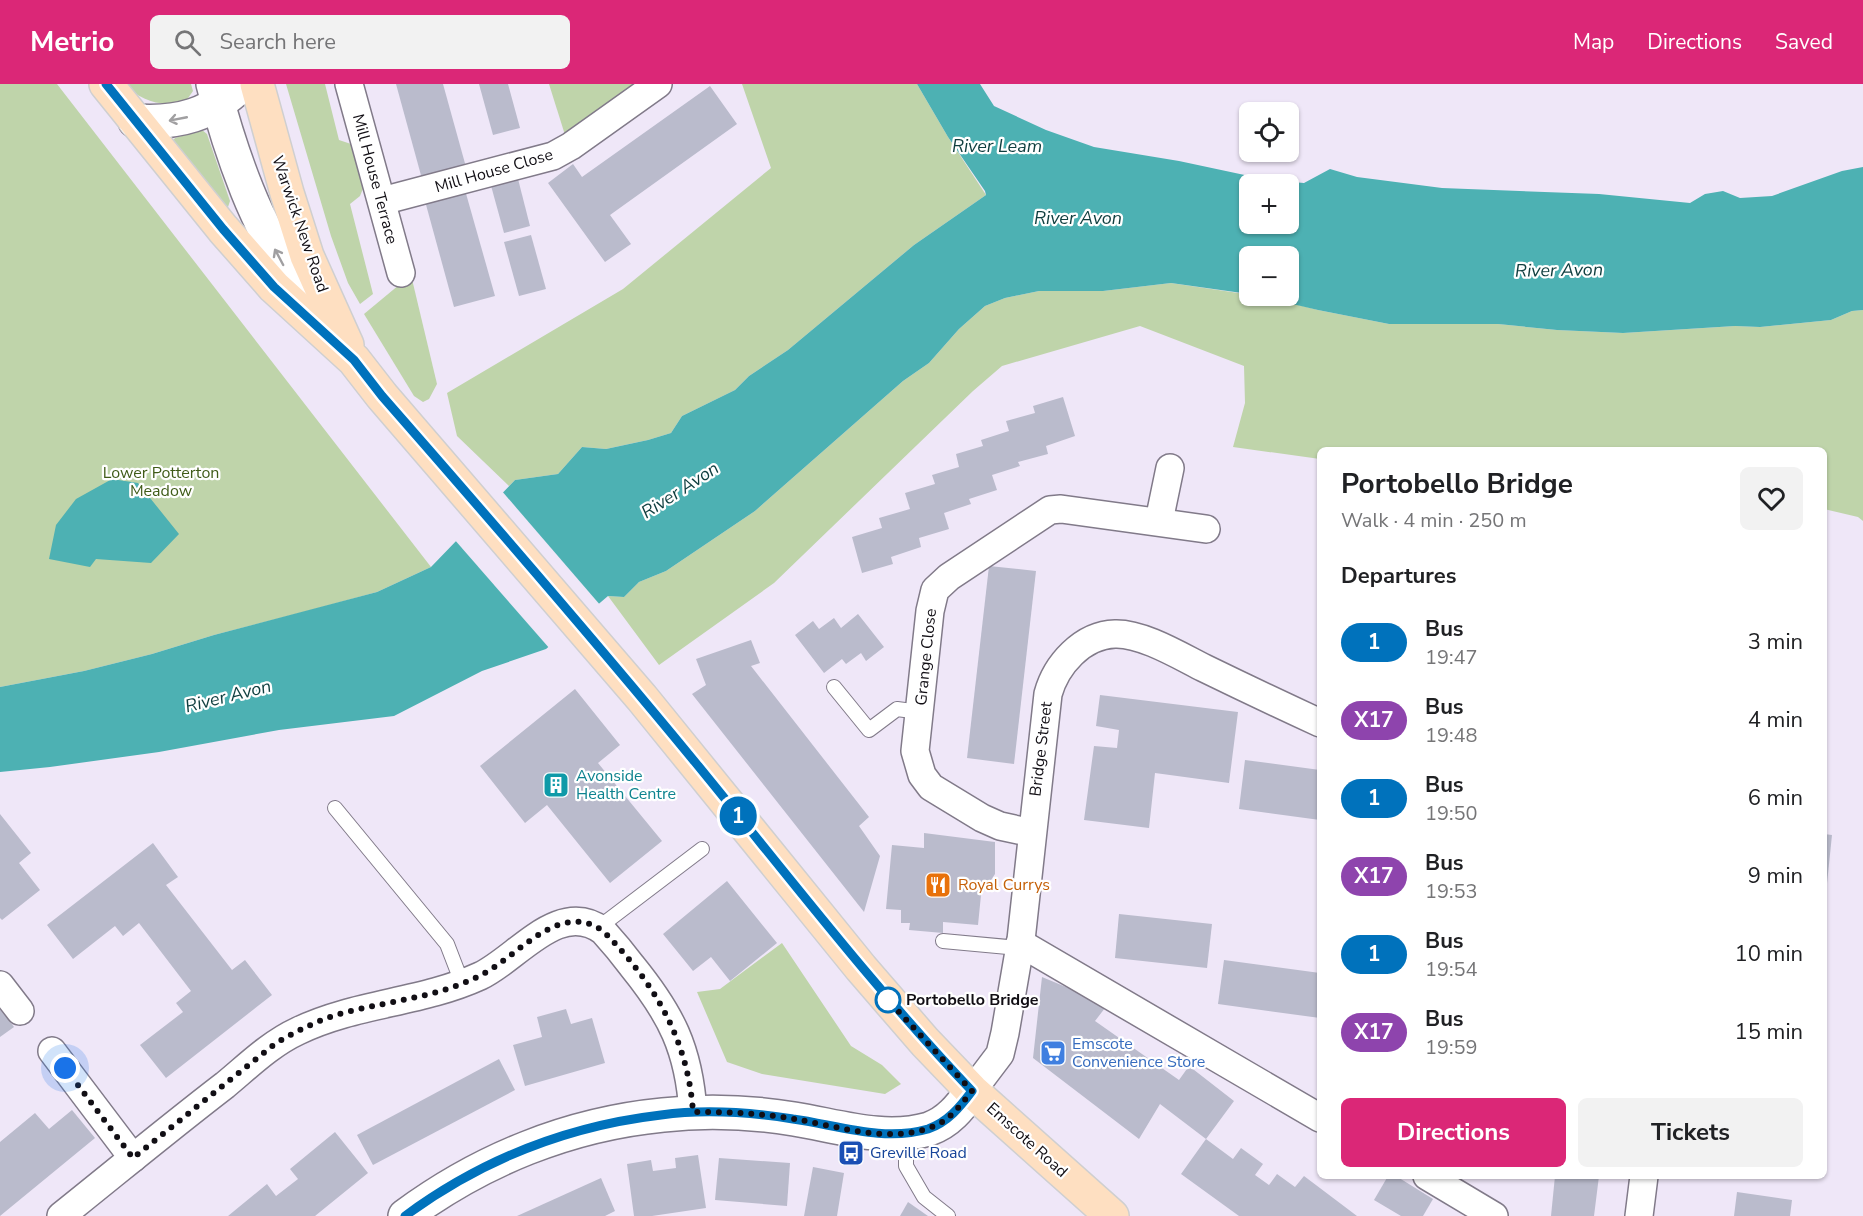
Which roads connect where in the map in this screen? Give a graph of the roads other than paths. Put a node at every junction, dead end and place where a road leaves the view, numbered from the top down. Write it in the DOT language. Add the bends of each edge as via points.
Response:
graph roads {
  1 [pos="106,84"];
  2 [pos="257,84"];
  3 [pos="349,84"];
  4 [pos="658,84"];
  5 [pos="224,90"];
  6 [pos="135,121"];
  7 [pos="382,201"];
  8 [pos="401,273"];
  9 [pos="318,327"];
  10 [pos="354,360"];
  11 [pos="434,456"];
  12 [pos="1170,468"];
  13 [pos="1159,521"];
  14 [pos="1206,528"];
  15 [pos="834,687"];
  16 [pos="920,712"];
  17 [pos="1317,722"];
  18 [pos="336,808"];
  19 [pos="1032,833"];
  20 [pos="702,849"];
  21 [pos="598,928"];
  22 [pos="943,941"];
  23 [pos="1020,945"];
  24 [pos="462,983"];
  25 [pos="0,985"];
  26 [pos="20,1011"];
  27 [pos="52,1051"];
  28 [pos="972,1091"];
  29 [pos="693,1112"];
  30 [pos="1317,1116"];
  31 [pos="906,1132"];
  32 [pos="133,1158"];
  33 [pos="1432,1179"];
  34 [pos="1644,1179"];
  35 [pos="61,1216"];
  36 [pos="405,1216"];
  37 [pos="948,1216"];
  38 [pos="1112,1216"];
  39 [pos="1494,1216"];
  40 [pos="1639,1216"];
  1 -- 6 [label="main road"];
  2 -- 10 [label="main road, Warwick New Road" via="307,256"];
  3 -- 7 [label="street, Mill House Terrace"];
  4 -- 7 [label="street, Mill House Close" via="553,156"];
  5 -- 6 [label="street, one-way" via="199,114 176,121"];
  9 -- 5 [label="street, Warwick New Road, one-way" via="262,225 235,159"];
  6 -- 9 [label="main road" via="274,287"];
  7 -- 8 [label="street, Mill House Terrace"];
  9 -- 10 [label="main road, Warwick New Road"];
  10 -- 11 [label="main road, Warwick New Road"];
  11 -- 28 [label="main road, Emscote Road" via="621,673 861,968"];
  12 -- 13 [label="street"];
  13 -- 14 [label="street, Grange Close"];
  13 -- 16 [label="street, Grange Close" via="1050,510 942,582 932,600"];
  15 -- 16 [label="lane" via="869,730 897,710"];
  16 -- 19 [label="street, Grange Close" via="916,758 931,787 982,818"];
  17 -- 19 [label="street, Bridge Street" via="1131,636 1102,636 1065,661 1047,694"];
  18 -- 24 [label="lane" via="447,944"];
  19 -- 23 [label="street, Bridge Street"];
  20 -- 21 [label="lane"];
  21 -- 24 [label="street" via="572,921 558,924 501,964"];
  21 -- 29 [label="street" via="668,1015 680,1042"];
  22 -- 23 [label="lane"];
  23 -- 28 [label="street, Bridge Street" via="1000,1054"];
  23 -- 30 [label="street"];
  24 -- 32 [label="street" via="404,1001 347,1012 295,1032"];
  25 -- 26 [label="street"];
  27 -- 32 [label="street"];
  28 -- 31 [label="street" via="955,1113 942,1122"];
  28 -- 38 [label="main road, Emscote Road"];
  29 -- 31 [label="street" via="745,1112 853,1130"];
  29 -- 36 [label="street" via="627,1120 537,1144 462,1178"];
  31 -- 37 [label="lane" via="906,1166 924,1197"];
  32 -- 35 [label="street"];
  33 -- 39 [label="street"];
  34 -- 40 [label="street"];
}
